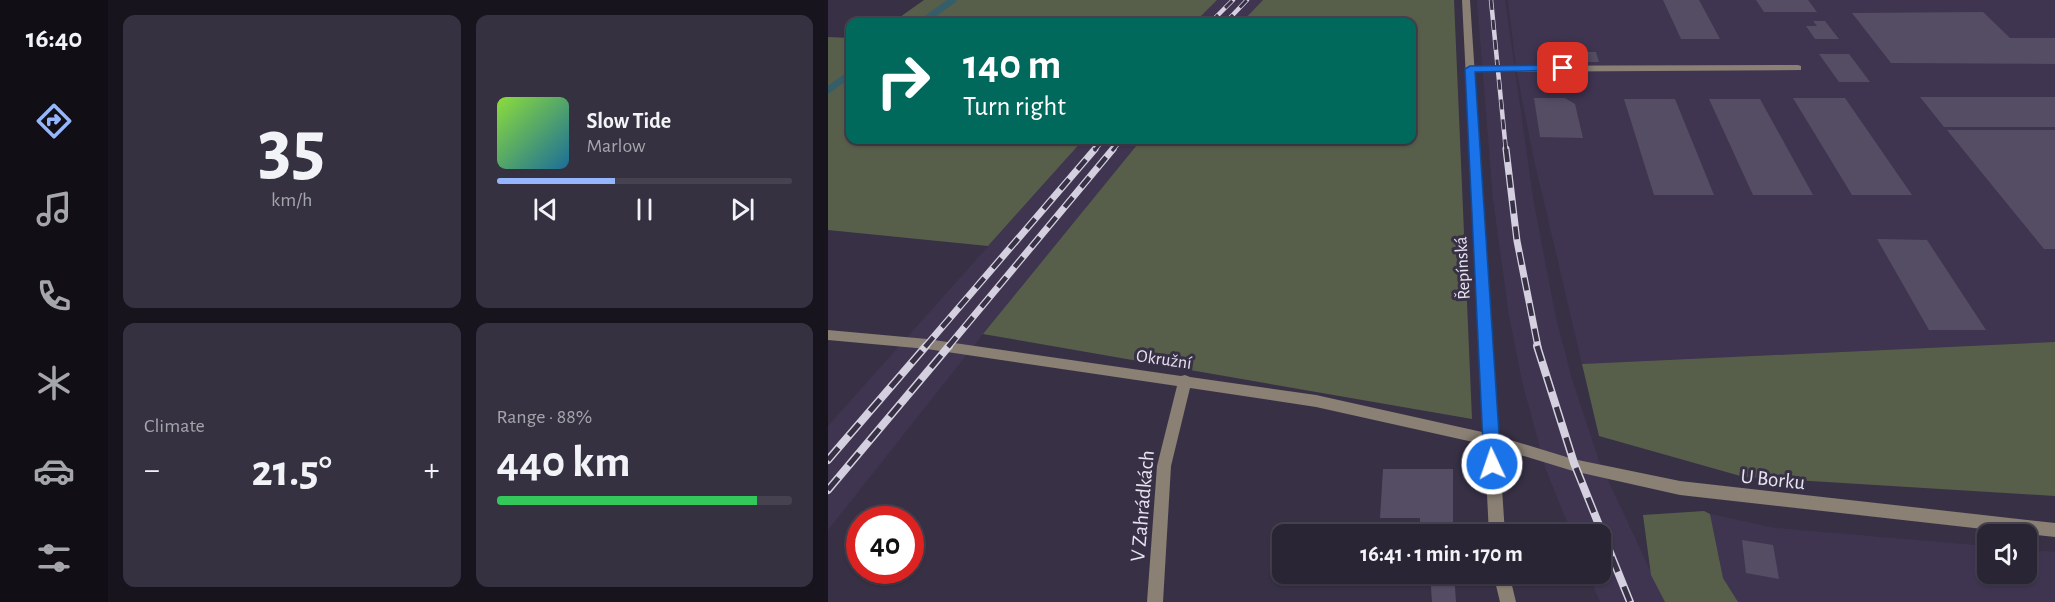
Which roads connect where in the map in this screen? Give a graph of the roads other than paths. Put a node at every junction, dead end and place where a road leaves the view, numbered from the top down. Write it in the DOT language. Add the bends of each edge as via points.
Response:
graph roads {
  1 [pos="1466,0"];
  2 [pos="1798,68"];
  3 [pos="1470,69"];
  4 [pos="828,335"];
  5 [pos="1185,380"];
  6 [pos="1491,440"];
  7 [pos="1496,524"];
  8 [pos="2055,530"];
  9 [pos="1504,584"];
  10 [pos="1155,602"];
  11 [pos="1508,602"];
  1 -- 3 [label="street, Řepínská"];
  2 -- 3 [label="street"];
  3 -- 6 [label="street, Řepínská"];
  4 -- 5 [label="street, Okružní" via="927,344"];
  5 -- 6 [label="street, Okružní" via="1316,401"];
  5 -- 10 [label="street, V Zahrádkách" via="1164,466"];
  6 -- 7 [label="street, Řepínská"];
  6 -- 8 [label="street, U Borku" via="1574,465 1680,488"];
  9 -- 11 [label="street"];
}
